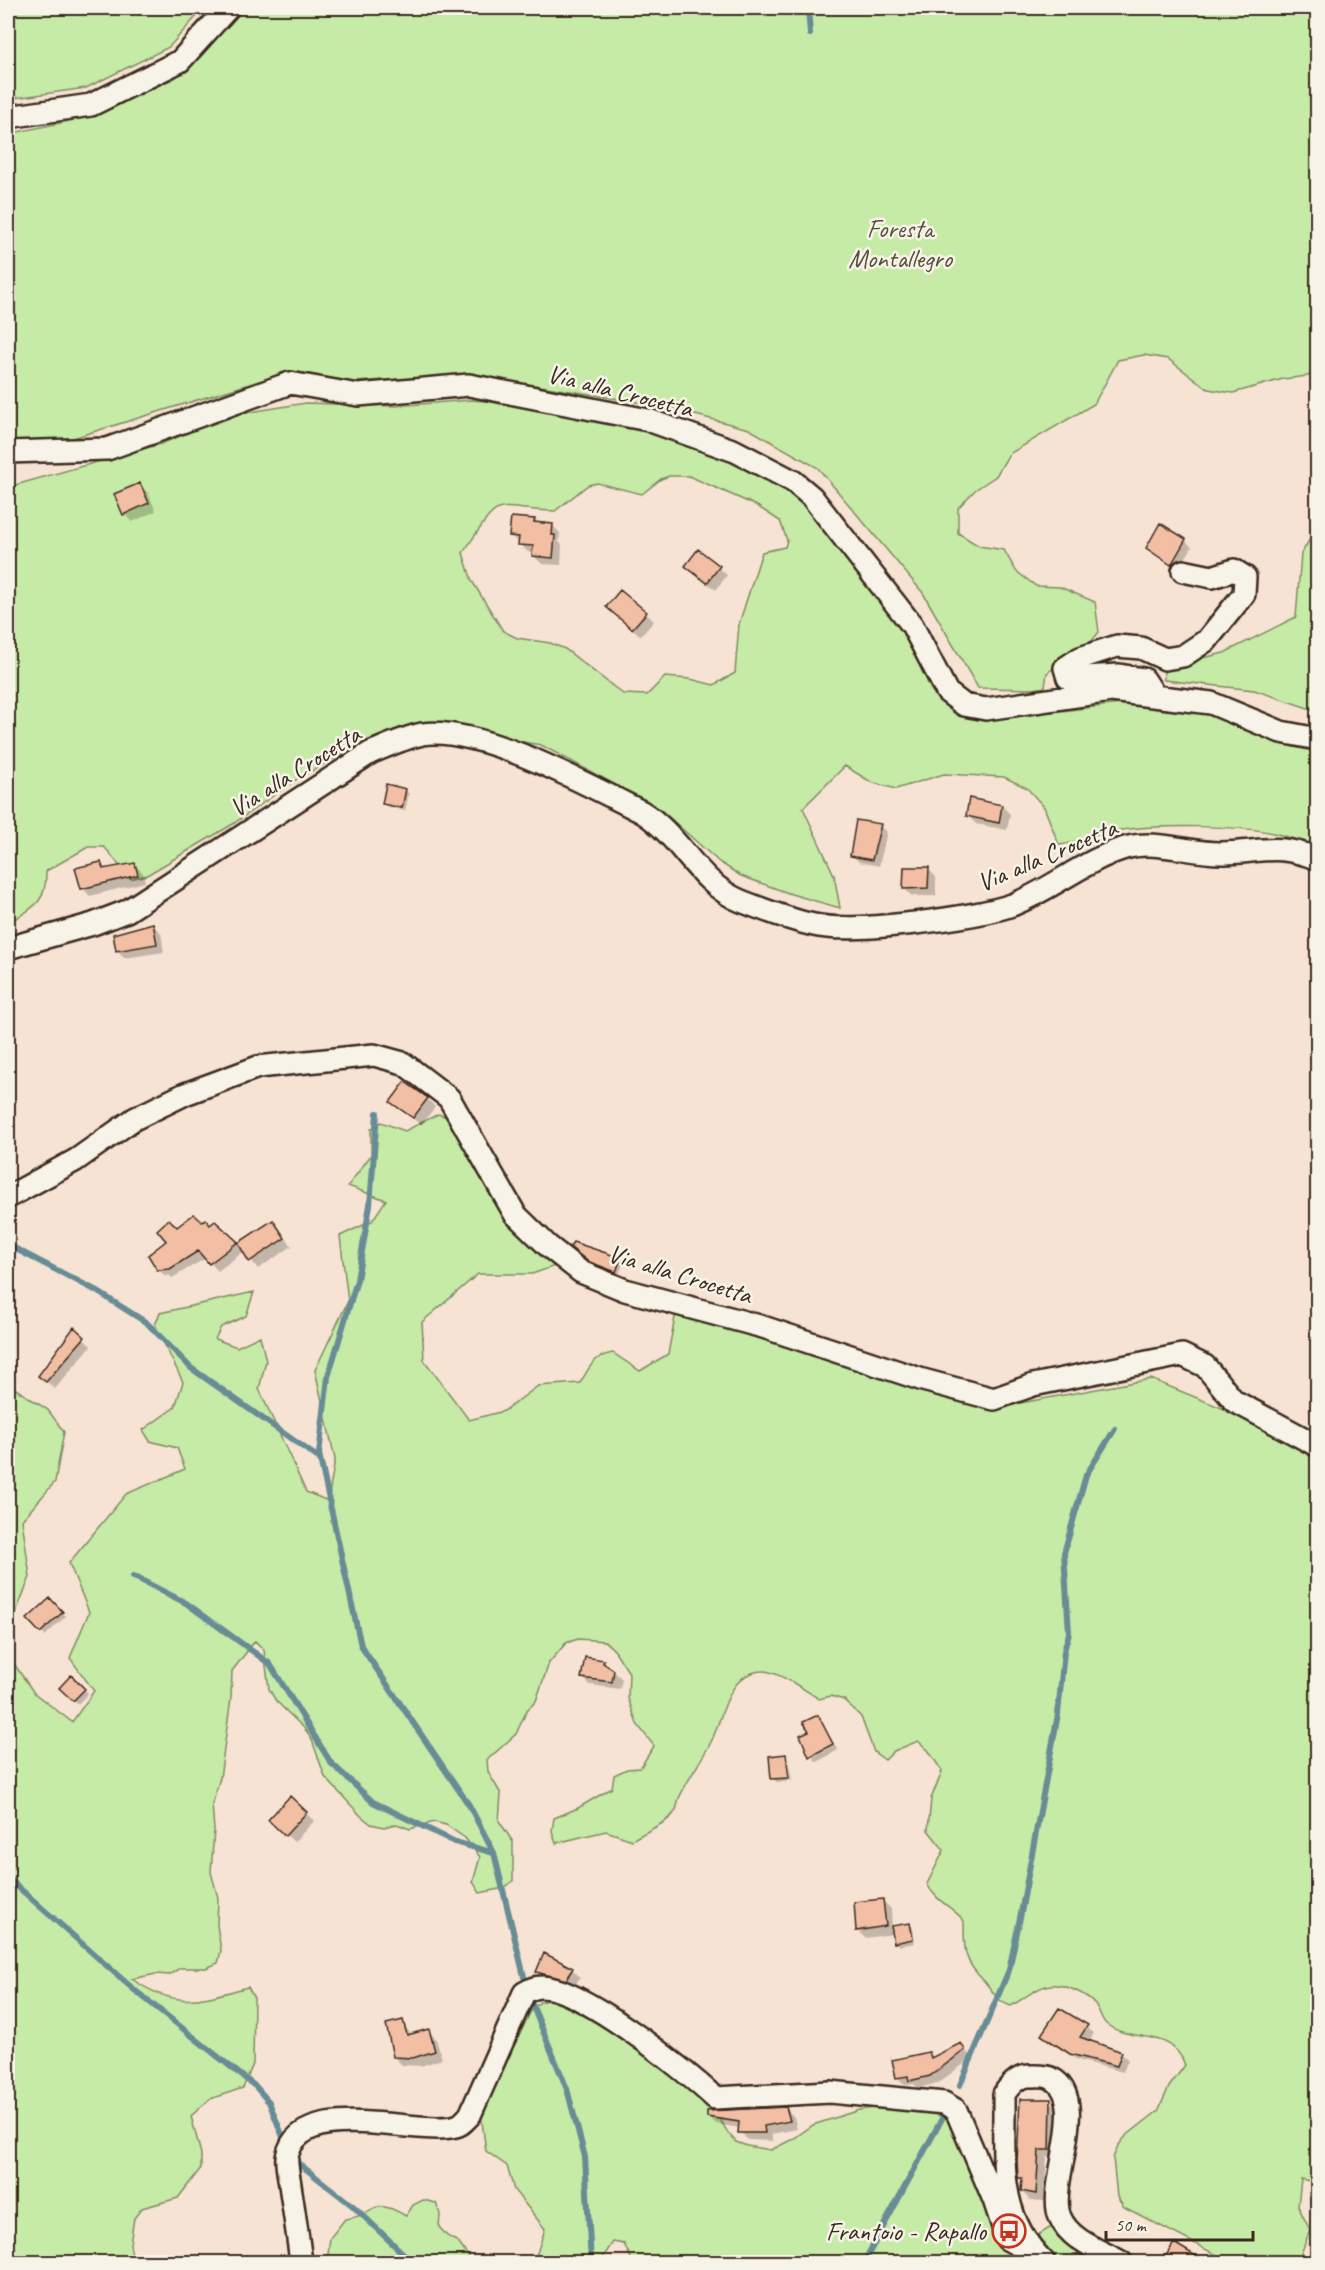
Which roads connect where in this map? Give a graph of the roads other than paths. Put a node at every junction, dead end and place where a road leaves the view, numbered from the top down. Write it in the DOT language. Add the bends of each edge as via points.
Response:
graph roads {
  1 [pos="228,8"];
  2 [pos="8,117"];
  3 [pos="8,452"];
  4 [pos="1183,571"];
  5 [pos="1155,696"];
  6 [pos="1317,739"];
  7 [pos="1317,859"];
  8 [pos="8,948"];
  9 [pos="8,1197"];
  10 [pos="1317,1446"];
  11 [pos="1026,2244"];
  12 [pos="301,2262"];
  13 [pos="1044,2262"];
  14 [pos="1121,2262"];
  1 -- 2 [label="street" via="180,62 91,105"];
  3 -- 5 [label="street, Via alla Crocetta" via="107,449 290,383 358,395 470,385 648,420 735,451 794,481 812,497 912,625 947,692 964,705 986,709 1111,691"];
  4 -- 5 [label="street" via="1212,577 1234,570 1245,577 1244,594 1207,640 1183,656 1165,659 1141,648 1117,646 1080,658 1065,668 1068,678 1119,675 1144,679"];
  5 -- 6 [label="street, Via alla Crocetta" via="1211,703 1281,732"];
  7 -- 8 [label="street, Via alla Crocetta" via="1273,847 1220,853 1152,846 1126,848 1001,907 971,915 855,928 815,926 719,890 704,878 675,838 642,812 536,760 459,735 424,734 370,753 127,910"];
  9 -- 10 [label="street, Via alla Crocetta" via="76,1160 134,1119 185,1094 258,1067 374,1055 403,1063 449,1098 516,1214 581,1272 625,1290 763,1327 994,1399 1033,1385 1182,1354 1205,1366 1234,1401"];
  11 -- 12 [label="street" via="1007,2239 956,2110 944,2103 830,2092 714,2098 679,2066 627,2029 566,1993 540,1987 524,1993 470,2115 459,2126 369,2121 309,2128 294,2139 287,2158"];
  11 -- 13 [label="street"];
  11 -- 14 [label="street" via="1014,2219 1005,2182 1004,2094 1025,2076 1050,2077 1060,2085 1069,2115 1056,2200 1059,2215 1074,2235"];
}
